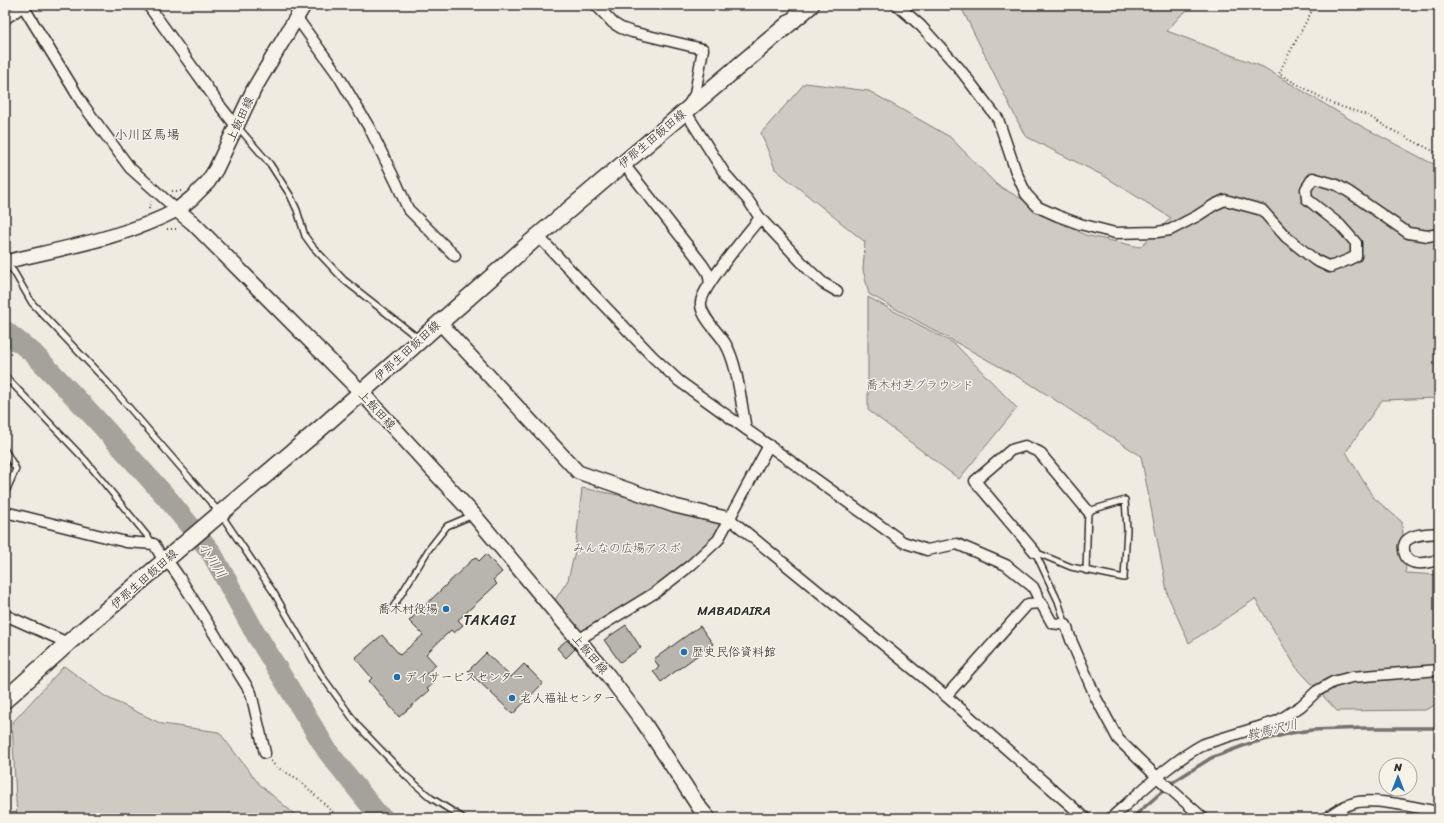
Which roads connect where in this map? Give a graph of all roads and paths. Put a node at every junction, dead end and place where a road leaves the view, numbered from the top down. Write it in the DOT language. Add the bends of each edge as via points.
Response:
graph roads {
  1 [pos="148,5"];
  2 [pos="304,5"];
  3 [pos="596,5"];
  4 [pos="811,5"];
  5 [pos="897,5"];
  6 [pos="1316,5"];
  7 [pos="24,6"];
  8 [pos="297,18"];
  9 [pos="5,19"];
  10 [pos="685,112"];
  11 [pos="236,126"];
  12 [pos="1439,154"];
  13 [pos="623,163"];
  14 [pos="169,191"];
  15 [pos="184,191"];
  16 [pos="177,210"];
  17 [pos="760,218"];
  18 [pos="167,229"];
  19 [pos="182,229"];
  20 [pos="1439,234"];
  21 [pos="538,236"];
  22 [pos="455,256"];
  23 [pos="5,261"];
  24 [pos="710,283"];
  25 [pos="837,291"];
  26 [pos="439,322"];
  27 [pos="420,339"];
  28 [pos="5,376"];
  29 [pos="361,392"];
  30 [pos="746,429"];
  31 [pos="769,445"];
  32 [pos="5,450"];
  33 [pos="5,494"];
  34 [pos="1088,511"];
  35 [pos="5,512"];
  36 [pos="219,514"];
  37 [pos="474,515"];
  38 [pos="730,519"];
  39 [pos="1439,533"];
  40 [pos="154,544"];
  41 [pos="1036,552"];
  42 [pos="1439,559"];
  43 [pos="169,561"];
  44 [pos="1086,571"];
  45 [pos="1041,604"];
  46 [pos="392,609"];
  47 [pos="5,615"];
  48 [pos="1066,625"];
  49 [pos="578,640"];
  50 [pos="68,643"];
  51 [pos="1439,670"];
  52 [pos="946,696"];
  53 [pos="5,700"];
  54 [pos="265,753"];
  55 [pos="1159,779"];
  56 [pos="1439,812"];
  57 [pos="1342,814"];
  58 [pos="339,818"];
  59 [pos="463,818"];
  60 [pos="708,818"];
  61 [pos="1085,818"];
  62 [pos="1111,818"];
  63 [pos="1203,818"];
  64 [pos="1327,818"];
  1 -- 11 [label="street"];
  2 -- 8 [label="main road, 上飯田線"];
  3 -- 10 [label="street" via="621,28 703,49 695,94"];
  4 -- 10 [label="main road, 伊那生田飯田線"];
  5 -- 20 [label="street" via="921,26 960,68 998,119 1026,194 1038,207 1058,216 1115,232 1156,232 1170,230 1225,200 1262,210 1286,237 1315,260 1330,267 1356,256 1356,243 1340,225 1307,199 1306,189 1313,178 1337,185 1349,192 1408,234"];
  6 -- 12 [label="path" via="1279,74 1333,104 1367,115"];
  7 -- 9 [label="street"];
  7 -- 16 [label="street" via="84,106 130,168"];
  8 -- 11 [label="main road, 上飯田線" via="254,89"];
  8 -- 22 [label="street" via="338,75 370,129 408,209"];
  10 -- 13 [label="main road, 伊那生田飯田線"];
  10 -- 17 [label="street" via="725,174"];
  11 -- 16 [label="main road, 上飯田線" via="208,182"];
  11 -- 27 [label="lane" via="270,164 290,195 305,236 313,247 344,280"];
  13 -- 21 [label="main road, 伊那生田飯田線"];
  13 -- 24 [label="street" via="702,264 708,273"];
  14 -- 15 [label="path"];
  16 -- 23 [label="street" via="120,233"];
  16 -- 29 [label="main road, 上飯田線" via="193,223"];
  17 -- 24 [label="street"];
  17 -- 25 [label="street" via="808,269 823,283"];
  18 -- 19 [label="path"];
  21 -- 26 [label="main road, 伊那生田飯田線"];
  21 -- 30 [label="street" via="653,357 679,381"];
  23 -- 36 [label="lane" via="32,303 107,382"];
  24 -- 30 [label="street" via="701,302 702,312 733,358"];
  26 -- 27 [label="main road, 伊那生田飯田線"];
  26 -- 38 [label="street" via="578,472 675,506"];
  27 -- 29 [label="main road, 伊那生田飯田線"];
  28 -- 40 [label="lane" via="86,461"];
  29 -- 36 [label="main road, 伊那生田飯田線"];
  29 -- 37 [label="main road, 上飯田線"];
  30 -- 31 [label="street"];
  31 -- 38 [label="street"];
  31 -- 45 [label="street" via="903,542 927,550 957,544 1006,564 1033,587"];
  32 -- 33 [label="lane" via="16,469"];
  34 -- 41 [label="street" via="1039,452 1025,446 1011,450 975,481"];
  34 -- 44 [label="lane"];
  34 -- 44 [label="lane" via="1125,500 1127,529 1124,578"];
  35 -- 40 [label="street" via="126,542"];
  36 -- 43 [label="main road, 伊那生田飯田線"];
  36 -- 59 [label="lane" via="274,593 322,676 358,726 431,798"];
  37 -- 46 [label="lane" via="447,526"];
  37 -- 49 [label="main road, 上飯田線"];
  38 -- 49 [label="street" via="718,540 690,565 656,592"];
  38 -- 52 [label="street"];
  39 -- 42 [label="street" via="1416,535 1406,540 1403,546 1408,560 1415,563 1422,564"];
  40 -- 43 [label="street"];
  41 -- 44 [label="lane"];
  41 -- 48 [label="lane"];
  43 -- 50 [label="main road, 伊那生田飯田線"];
  43 -- 54 [label="street" via="251,693"];
  45 -- 48 [label="street" via="1052,623"];
  45 -- 52 [label="street" via="1028,604"];
  47 -- 50 [label="street"];
  48 -- 55 [label="street" via="1096,698 1118,739"];
  49 -- 60 [label="main road, 上飯田線" via="644,723"];
  50 -- 53 [label="main road, 伊那生田飯田線"];
  51 -- 55 [label="street" via="1352,677 1333,682 1278,721 1204,744 1193,750"];
  52 -- 61 [label="street"];
  54 -- 58 [label="path" via="276,766 298,779"];
  55 -- 62 [label="street"];
  55 -- 63 [label="street"];
  56 -- 57 [label="street" via="1378,801 1354,802"];
  57 -- 64 [label="street"];
}
